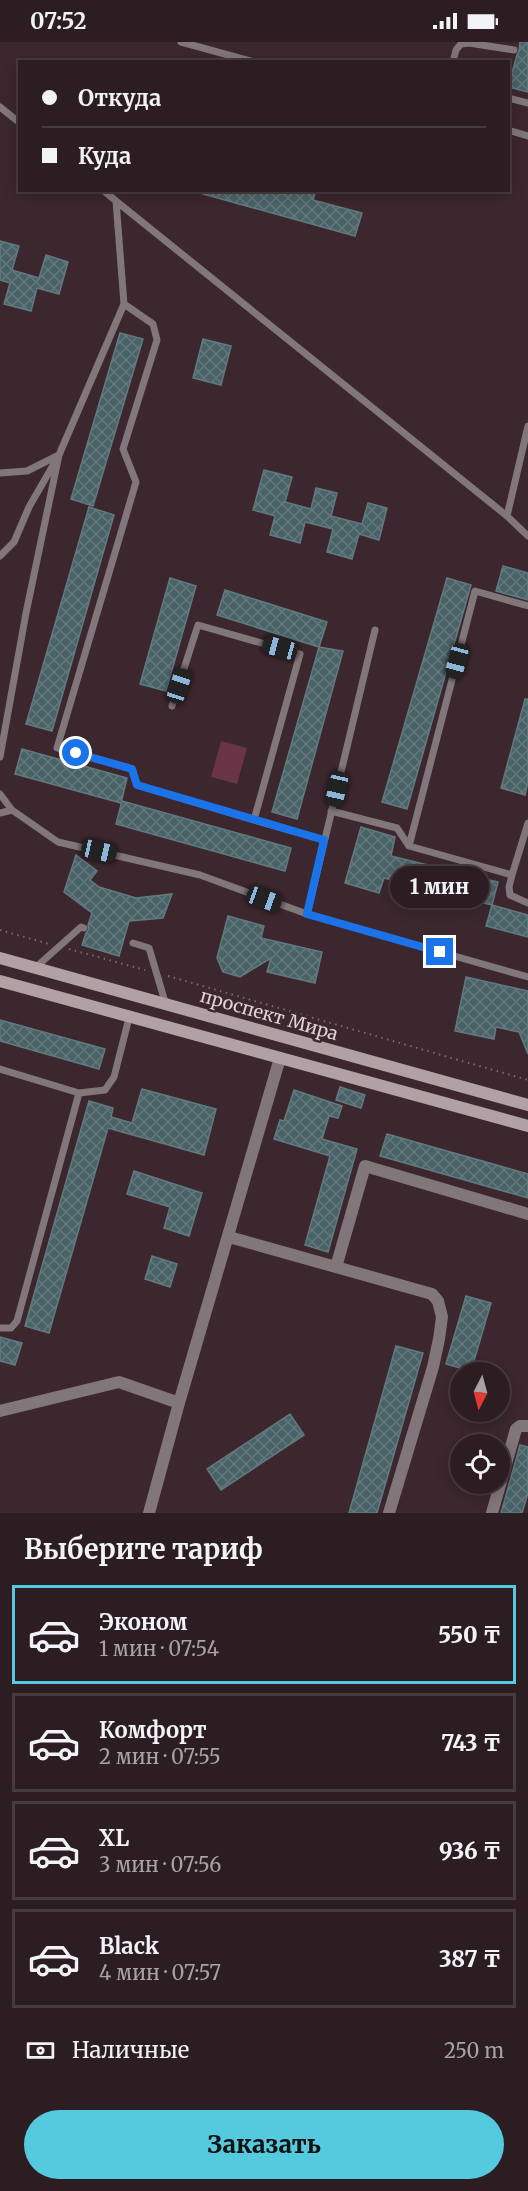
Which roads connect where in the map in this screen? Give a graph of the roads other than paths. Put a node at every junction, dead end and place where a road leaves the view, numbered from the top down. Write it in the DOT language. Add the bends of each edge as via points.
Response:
graph roads {
  1 [pos="181,42"];
  2 [pos="514,50"];
  3 [pos="247,60"];
  4 [pos="454,60"];
  5 [pos="510,99"];
  6 [pos="528,104"];
  7 [pos="0,107"];
  8 [pos="18,121"];
  9 [pos="510,131"];
  10 [pos="528,136"];
  11 [pos="105,192"];
  12 [pos="116,201"];
  13 [pos="124,304"];
  14 [pos="528,426"];
  15 [pos="527,436"];
  16 [pos="59,455"];
  17 [pos="0,472"];
  18 [pos="507,516"];
  19 [pos="528,536"];
  20 [pos="0,556"];
  21 [pos="528,606"];
  22 [pos="375,630"];
  23 [pos="172,706"];
  24 [pos="0,757"];
  25 [pos="0,794"];
  26 [pos="12,810"];
  27 [pos="332,812"];
  28 [pos="0,813"];
  29 [pos="254,820"];
  30 [pos="528,823"];
  31 [pos="324,840"];
  32 [pos="409,846"];
  33 [pos="513,875"];
  34 [pos="528,903"];
  35 [pos="307,914"];
  36 [pos="84,928"];
  37 [pos="132,943"];
  38 [pos="0,958"];
  39 [pos="35,968"];
  40 [pos="528,977"];
  41 [pos="0,981"];
  42 [pos="166,1005"];
  43 [pos="129,1018"];
  44 [pos="280,1058"];
  45 [pos="0,1069"];
  46 [pos="79,1093"];
  47 [pos="528,1105"];
  48 [pos="481,1112"];
  49 [pos="528,1119"];
  50 [pos="528,1126"];
  51 [pos="528,1214"];
  52 [pos="229,1237"];
  53 [pos="336,1267"];
  54 [pos="0,1328"];
  55 [pos="179,1403"];
  56 [pos="0,1411"];
  57 [pos="528,1426"];
  58 [pos="149,1513"];
  59 [pos="388,1513"];
  60 [pos="492,1513"];
  1 -- 3 [label="lane"];
  2 -- 4 [label="lane" via="460,44"];
  5 -- 6 [label="lane"];
  7 -- 8 [label="lane"];
  9 -- 10 [label="lane"];
  11 -- 12 [label="lane"];
  12 -- 13 [label="lane"];
  12 -- 18 [label="lane"];
  13 -- 16 [label="lane"];
  13 -- 29 [label="lane" via="153,324 158,340 123,450 136,482 57,748 132,769 137,785"];
  14 -- 15 [label="lane"];
  15 -- 18 [label="lane"];
  16 -- 17 [label="lane" via="27,471"];
  16 -- 20 [label="lane" via="14,542"];
  16 -- 24 [label="lane"];
  18 -- 19 [label="lane"];
  21 -- 32 [label="lane" via="475,591"];
  22 -- 27 [label="lane"];
  23 -- 29 [label="lane" via="198,625 300,654"];
  25 -- 26 [label="lane"];
  26 -- 28 [label="lane"];
  26 -- 35 [label="lane" via="58,842 200,875"];
  27 -- 31 [label="lane"];
  27 -- 32 [label="lane" via="397,828"];
  29 -- 31 [label="lane"];
  30 -- 33 [label="lane"];
  31 -- 35 [label="lane"];
  32 -- 33 [label="lane"];
  33 -- 34 [label="lane" via="510,895"];
  35 -- 40 [label="lane"];
  36 -- 39 [label="lane"];
  37 -- 42 [label="lane" via="149,948"];
  38 -- 39 [label="main road, проспект Мира"];
  39 -- 42 [label="main road, проспект Мира"];
  41 -- 43 [label="main road"];
  42 -- 47 [label="main road, проспект Мира"];
  43 -- 44 [label="main road"];
  43 -- 46 [label="lane" via="114,1077 105,1090"];
  44 -- 48 [label="main road"];
  44 -- 52 [label="street"];
  45 -- 46 [label="lane"];
  46 -- 54 [label="lane" via="17,1321 11,1328"];
  48 -- 49 [label="main road"];
  48 -- 50 [label="main road"];
  51 -- 53 [label="street" via="365,1166"];
  52 -- 53 [label="street"];
  52 -- 55 [label="street"];
  53 -- 59 [label="street" via="432,1294 442,1317 433,1367"];
  55 -- 56 [label="street" via="119,1382"];
  55 -- 58 [label="street"];
  57 -- 60 [label="street" via="516,1429"];
}
